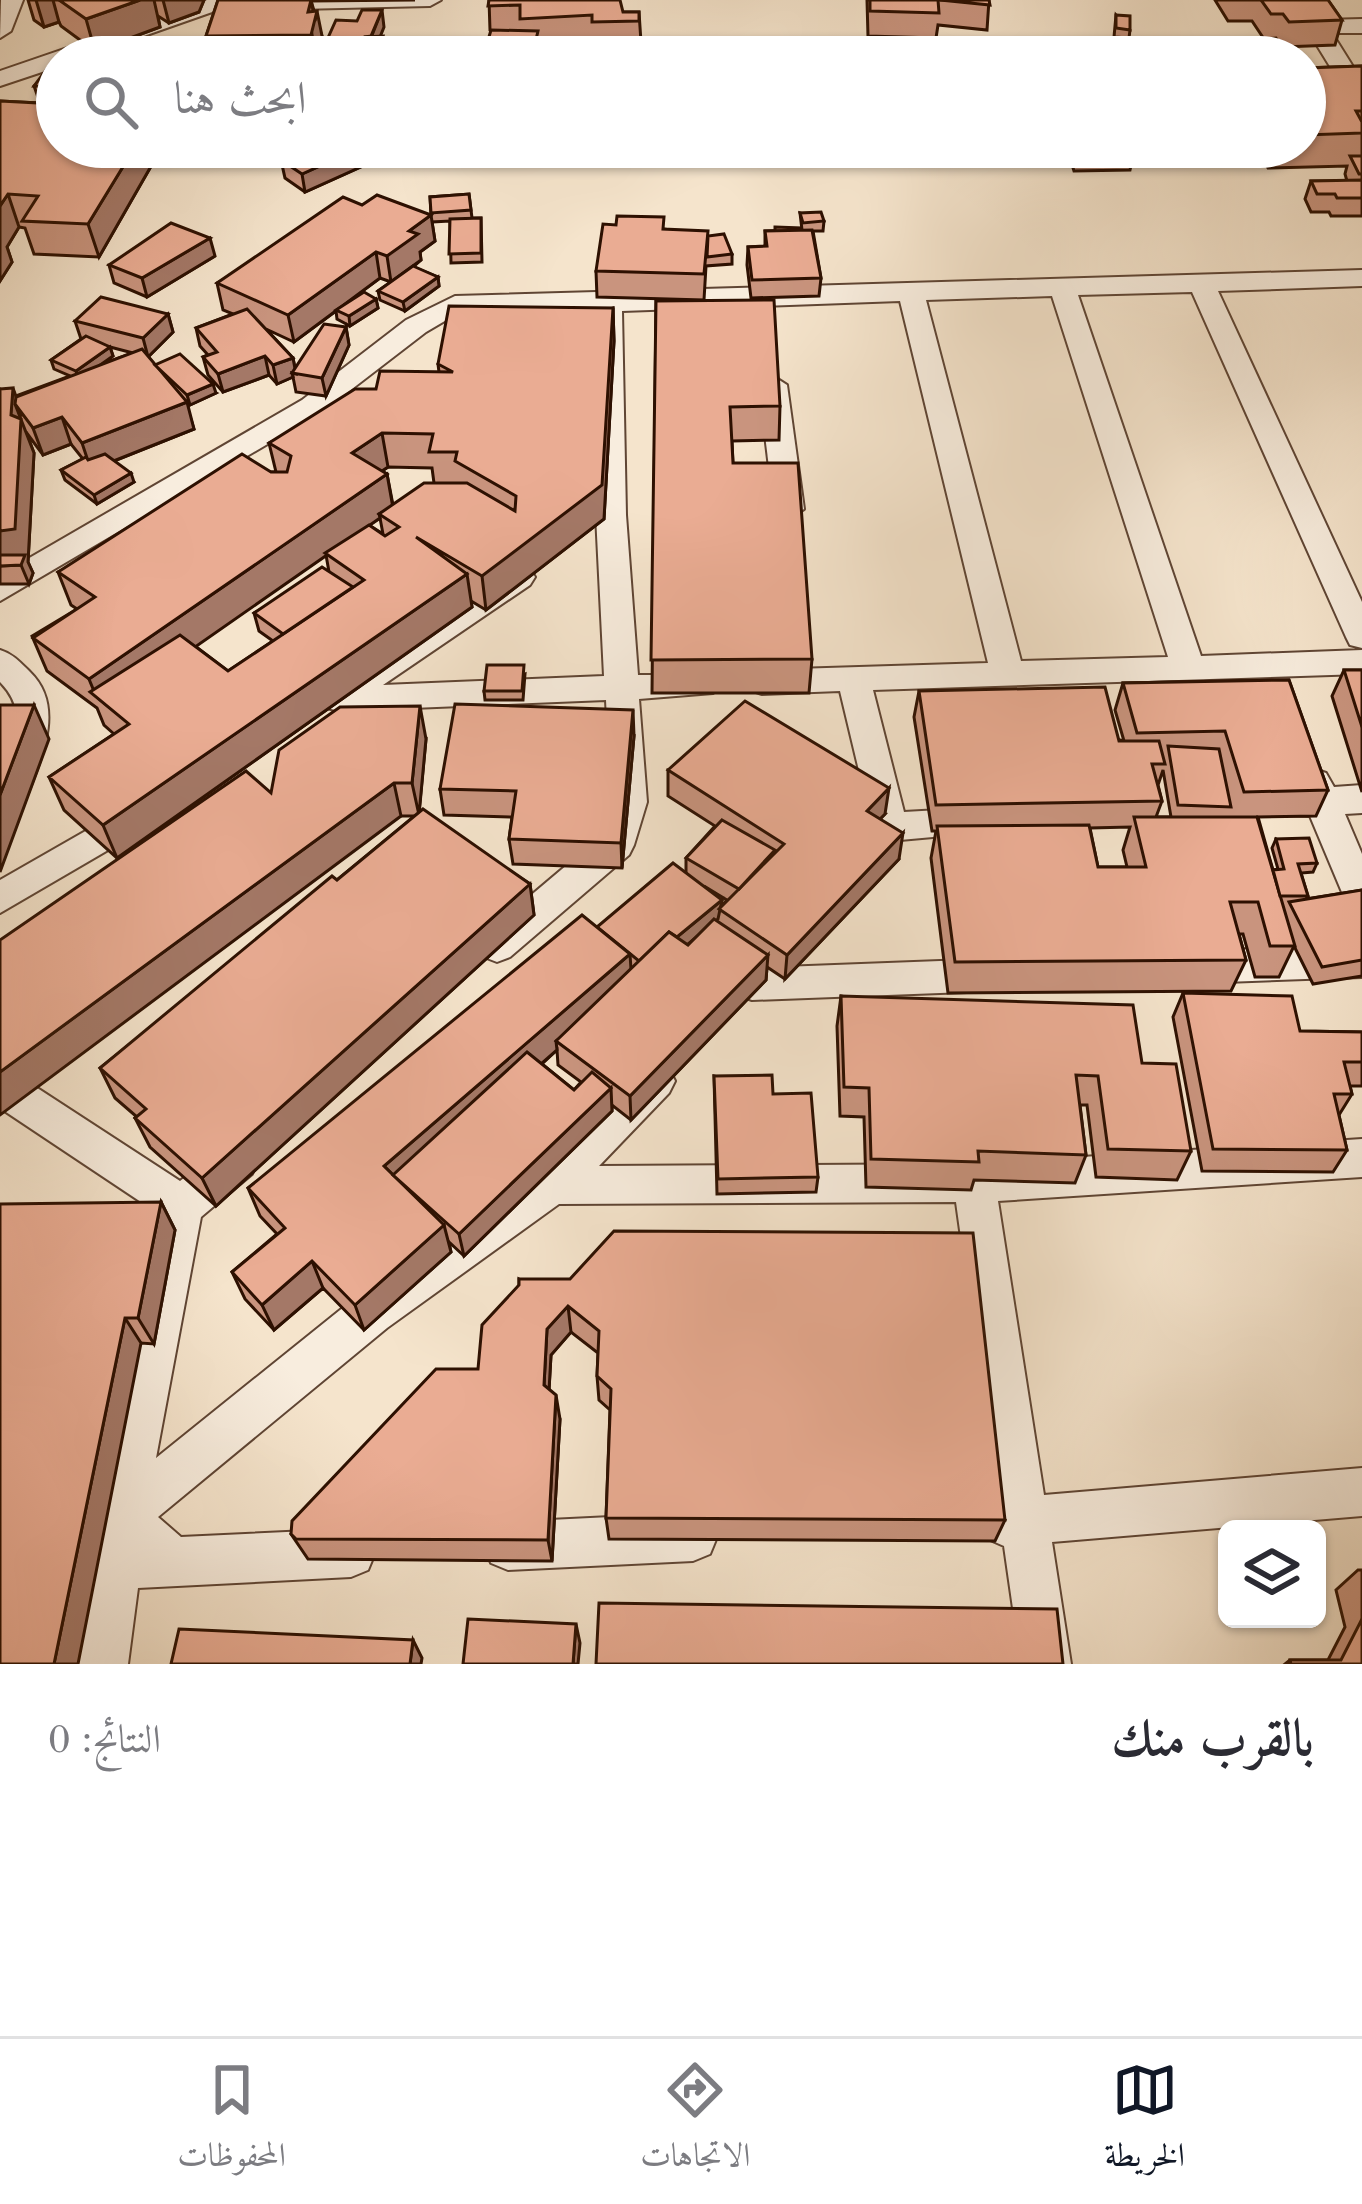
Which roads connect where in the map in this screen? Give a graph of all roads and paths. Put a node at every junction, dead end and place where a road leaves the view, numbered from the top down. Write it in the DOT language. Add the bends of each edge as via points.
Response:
graph roads {
  1 [pos="13,0"];
  2 [pos="430,0"];
  3 [pos="1300,0"];
  4 [pos="214,3"];
  5 [pos="1362,26"];
  6 [pos="1317,27"];
  7 [pos="0,31"];
  8 [pos="122,36"];
  9 [pos="1322,36"];
  10 [pos="1326,45"];
  11 [pos="36,66"];
  12 [pos="0,79"];
  13 [pos="1346,85"];
  14 [pos="1361,280"];
  15 [pos="1203,286"];
  16 [pos="1063,290"];
  17 [pos="911,294"];
  18 [pos="609,303"];
  19 [pos="765,322"];
  20 [pos="611,514"];
  21 [pos="793,536"];
  22 [pos="0,590"];
  23 [pos="1362,637"];
  24 [pos="422,643"];
  25 [pos="0,662"];
  26 [pos="1362,662"];
  27 [pos="1269,668"];
  28 [pos="1189,670"];
  29 [pos="1008,676"];
  30 [pos="854,680"];
  31 [pos="619,686"];
  32 [pos="416,695"];
  33 [pos="339,699"];
  34 [pos="1284,706"];
  35 [pos="300,721"];
  36 [pos="412,734"];
  37 [pos="1299,744"];
  38 [pos="165,799"];
  39 [pos="1362,800"];
  40 [pos="1322,802"];
  41 [pos="1231,807"];
  42 [pos="0,820"];
  43 [pos="1004,820"];
  44 [pos="890,827"];
  45 [pos="838,896"];
  46 [pos="0,898"];
  47 [pos="1362,898"];
  48 [pos="796,941"];
  49 [pos="1362,961"];
  50 [pos="473,966"];
  51 [pos="1151,969"];
  52 [pos="1034,974"];
  53 [pos="752,984"];
  54 [pos="718,1018"];
  55 [pos="685,1051"];
  56 [pos="51,1066"];
  57 [pos="7,1098"];
  58 [pos="273,1131"];
  59 [pos="1362,1158"];
  60 [pos="974,1183"];
  61 [pos="552,1185"];
  62 [pos="182,1206"];
  63 [pos="1362,1492"];
  64 [pos="1026,1521"];
  65 [pos="955,1525"];
  66 [pos="742,1535"];
  67 [pos="118,1541"];
  68 [pos="458,1548"];
  69 [pos="386,1552"];
  70 [pos="103,1664"];
  71 [pos="1046,1664"];
  1 -- 7 [label="street"];
  2 -- 4 [label="street"];
  3 -- 6 [label="street"];
  4 -- 8 [label="street"];
  5 -- 6 [label="street"];
  6 -- 9 [label="street"];
  10 -- 13 [label="street"];
  11 -- 12 [label="street"];
  14 -- 15 [label="street"];
  15 -- 16 [label="street"];
  15 -- 23 [label="street"];
  16 -- 17 [label="street"];
  16 -- 28 [label="street"];
  17 -- 19 [label="street"];
  17 -- 29 [label="street"];
  18 -- 19 [label="street"];
  18 -- 20 [label="street"];
  18 -- 22 [label="street" via="454,304 432,314 325,398"];
  19 -- 21 [label="street"];
  20 -- 24 [label="street"];
  20 -- 31 [label="street"];
  24 -- 32 [label="street"];
  24 -- 33 [label="street"];
  25 -- 42 [label="street" via="31,693 34,719"];
  26 -- 27 [label="street"];
  27 -- 28 [label="street"];
  27 -- 34 [label="street"];
  28 -- 29 [label="street"];
  29 -- 30 [label="street"];
  30 -- 31 [label="street" via="810,667"];
  30 -- 44 [label="street"];
  31 -- 32 [label="street"];
  31 -- 50 [label="street" via="629,802 616,845"];
  32 -- 33 [label="street"];
  32 -- 36 [label="street"];
  33 -- 35 [label="street"];
  37 -- 40 [label="street"];
  38 -- 46 [label="street"];
  39 -- 40 [label="street"];
  40 -- 41 [label="street"];
  40 -- 47 [label="street"];
  43 -- 44 [label="street"];
  44 -- 45 [label="street"];
  48 -- 53 [label="street"];
  49 -- 51 [label="street"];
  52 -- 53 [label="street"];
  53 -- 54 [label="street"];
  55 -- 61 [label="street"];
  56 -- 57 [label="street"];
  57 -- 62 [label="street"];
  58 -- 62 [label="street"];
  59 -- 60 [label="street"];
  60 -- 61 [label="street"];
  60 -- 64 [label="street"];
  61 -- 67 [label="street" via="371,1313"];
  62 -- 67 [label="street"];
  63 -- 64 [label="street"];
  64 -- 65 [label="street"];
  64 -- 71 [label="street"];
  66 -- 68 [label="street"];
  67 -- 69 [label="street" via="173,1562"];
  67 -- 70 [label="street"];
}
